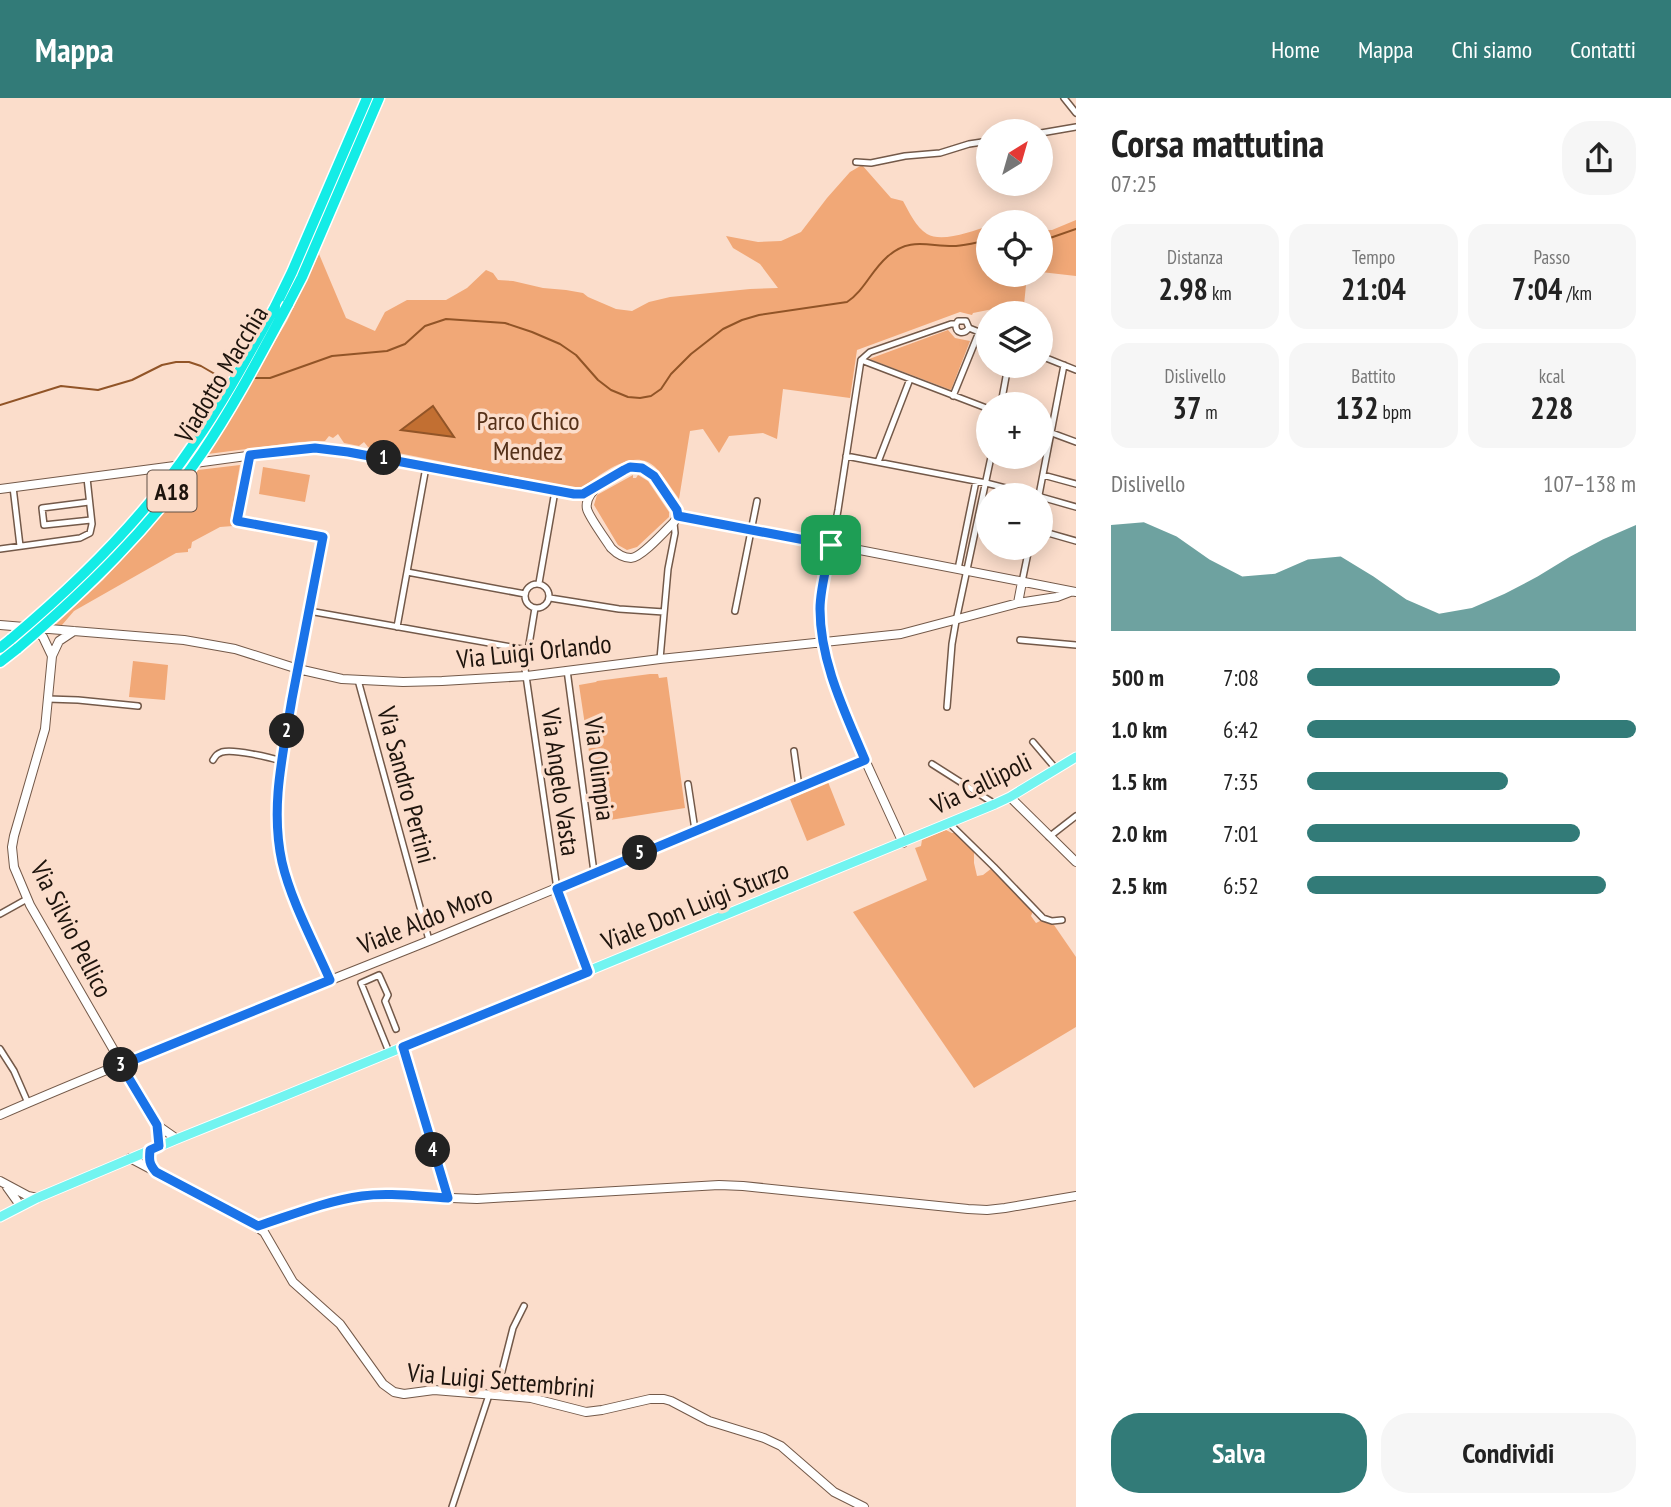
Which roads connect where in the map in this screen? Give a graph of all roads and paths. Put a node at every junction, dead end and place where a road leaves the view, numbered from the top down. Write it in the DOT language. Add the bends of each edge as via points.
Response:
graph roads {
  1 [pos="368,98"];
  2 [pos="379,98"];
  3 [pos="1064,98"];
  4 [pos="1076,113"];
  5 [pos="1076,127"];
  6 [pos="1054,131"];
  7 [pos="976,143"];
  8 [pos="856,162"];
  9 [pos="976,331"];
  10 [pos="976,339"];
  11 [pos="1053,361"];
  12 [pos="861,362"];
  13 [pos="1064,365"];
  14 [pos="1076,370"];
  15 [pos="909,381"];
  16 [pos="953,396"];
  17 [pos="976,404"];
  18 [pos="1053,423"];
  19 [pos="1053,434"];
  20 [pos="1076,442"];
  21 [pos="250,455"];
  22 [pos="846,456"];
  23 [pos="878,462"];
  24 [pos="426,467"];
  25 [pos="989,469"];
  26 [pos="1044,469"];
  27 [pos="1043,475"];
  28 [pos="87,478"];
  29 [pos="976,481"];
  30 [pos="986,483"];
  31 [pos="1041,483"];
  32 [pos="1076,484"];
  33 [pos="598,486"];
  34 [pos="13,488"];
  35 [pos="0,489"];
  36 [pos="555,491"];
  37 [pos="1053,500"];
  38 [pos="757,501"];
  39 [pos="89,502"];
  40 [pos="1076,507"];
  41 [pos="587,509"];
  42 [pos="678,519"];
  43 [pos="91,520"];
  44 [pos="751,529"];
  45 [pos="976,530"];
  46 [pos="1053,534"];
  47 [pos="1076,541"];
  48 [pos="831,545"];
  49 [pos="20,546"];
  50 [pos="0,549"];
  51 [pos="1026,560"];
  52 [pos="963,570"];
  53 [pos="407,572"];
  54 [pos="1020,582"];
  55 [pos="539,583"];
  56 [pos="1073,592"];
  57 [pos="525,594"];
  58 [pos="550,598"];
  59 [pos="1018,603"];
  60 [pos="309,611"];
  61 [pos="535,611"];
  62 [pos="735,611"];
  63 [pos="664,612"];
  64 [pos="956,621"];
  65 [pos="0,625"];
  66 [pos="31,627"];
  67 [pos="397,627"];
  68 [pos="54,629"];
  69 [pos="74,631"];
  70 [pos="1020,640"];
  71 [pos="823,642"];
  72 [pos="14,644"];
  73 [pos="47,644"];
  74 [pos="1076,645"];
  75 [pos="0,648"];
  76 [pos="528,650"];
  77 [pos="53,654"];
  78 [pos="660,659"];
  79 [pos="0,662"];
  80 [pos="298,669"];
  81 [pos="567,670"];
  82 [pos="527,676"];
  83 [pos="358,680"];
  84 [pos="48,699"];
  85 [pos="138,706"];
  86 [pos="947,707"];
  87 [pos="1033,742"];
  88 [pos="794,751"];
  89 [pos="1076,757"];
  90 [pos="213,760"];
  91 [pos="865,760"];
  92 [pos="281,761"];
  93 [pos="932,764"];
  94 [pos="1056,769"];
  95 [pos="688,784"];
  96 [pos="799,787"];
  97 [pos="1010,797"];
  98 [pos="995,804"];
  99 [pos="1076,816"];
  100 [pos="949,823"];
  101 [pos="695,830"];
  102 [pos="1049,837"];
  103 [pos="903,843"];
  104 [pos="1076,862"];
  105 [pos="594,872"];
  106 [pos="557,889"];
  107 [pos="27,899"];
  108 [pos="0,914"];
  109 [pos="1062,920"];
  110 [pos="429,940"];
  111 [pos="588,972"];
  112 [pos="330,980"];
  113 [pos="385,1001"];
  114 [pos="371,1007"];
  115 [pos="396,1029"];
  116 [pos="403,1047"];
  117 [pos="0,1049"];
  118 [pos="389,1053"];
  119 [pos="121,1065"];
  120 [pos="28,1103"];
  121 [pos="0,1115"];
  122 [pos="157,1125"];
  123 [pos="177,1139"];
  124 [pos="155,1148"];
  125 [pos="130,1158"];
  126 [pos="156,1172"];
  127 [pos="1,1182"];
  128 [pos="1076,1196"];
  129 [pos="37,1198"];
  130 [pos="448,1198"];
  131 [pos="19,1206"];
  132 [pos="0,1217"];
  133 [pos="258,1226"];
  134 [pos="524,1306"];
  135 [pos="492,1395"];
  136 [pos="452,1507"];
  137 [pos="864,1507"];
  1 -- 72 [label="highway, Viadotto Macchia / A18, bridge" via="275,307 206,426 158,492 90,569"];
  2 -- 72 [label="highway, Viadotto Macchia / A18, bridge" via="302,277 215,432 137,535 66,606"];
  3 -- 4 [label="street"];
  5 -- 6 [label="street"];
  7 -- 8 [label="street" via="940,153"];
  9 -- 12 [label="street" via="958,332 956,324 951,324 870,352"];
  10 -- 16 [label="street"];
  11 -- 13 [label="street"];
  12 -- 15 [label="street"];
  12 -- 22 [label="street"];
  13 -- 14 [label="street"];
  13 -- 18 [label="street"];
  15 -- 16 [label="street"];
  15 -- 23 [label="street"];
  16 -- 17 [label="street"];
  19 -- 20 [label="street"];
  21 -- 24 [label="street" via="332,449"];
  21 -- 28 [label="street"];
  21 -- 60 [label="street" via="237,521 323,537"];
  22 -- 23 [label="street"];
  22 -- 48 [label="street"];
  23 -- 29 [label="street"];
  24 -- 36 [label="street"];
  24 -- 53 [label="street"];
  25 -- 30 [label="street"];
  26 -- 27 [label="street"];
  27 -- 31 [label="street"];
  27 -- 32 [label="street"];
  28 -- 34 [label="street"];
  28 -- 39 [label="street"];
  29 -- 30 [label="street"];
  29 -- 52 [label="street"];
  33 -- 36 [label="street" via="583,494"];
  33 -- 41 [label="street"];
  33 -- 42 [label="street" via="630,467 642,468 654,476 677,510"];
  34 -- 35 [label="street"];
  34 -- 49 [label="street"];
  36 -- 41 [label="street" via="578,499"];
  36 -- 55 [label="street"];
  37 -- 40 [label="street"];
  38 -- 44 [label="street"];
  39 -- 43 [label="street"];
  39 -- 43 [label="street" via="42,508 44,525"];
  41 -- 42 [label="street" via="611,548 629,558 638,556"];
  42 -- 44 [label="street"];
  42 -- 63 [label="street"];
  43 -- 49 [label="street" via="90,533 80,538"];
  44 -- 48 [label="street"];
  44 -- 62 [label="street"];
  45 -- 52 [label="street"];
  46 -- 47 [label="street"];
  48 -- 52 [label="street"];
  48 -- 71 [label="street" via="820,607"];
  49 -- 50 [label="street"];
  51 -- 54 [label="street"];
  52 -- 54 [label="street"];
  52 -- 64 [label="street"];
  53 -- 57 [label="street"];
  53 -- 67 [label="street"];
  54 -- 56 [label="street"];
  54 -- 59 [label="street"];
  55 -- 57 [label="street"];
  55 -- 58 [label="street"];
  56 -- 59 [label="street, Via Luigi Orlando"];
  57 -- 61 [label="street"];
  58 -- 61 [label="street"];
  58 -- 63 [label="street"];
  59 -- 64 [label="street, Via Luigi Orlando"];
  60 -- 67 [label="street"];
  60 -- 80 [label="street"];
  61 -- 76 [label="street, Via Angelo Vasta"];
  63 -- 78 [label="street"];
  64 -- 71 [label="street, Via Luigi Orlando" via="901,634"];
  64 -- 86 [label="street"];
  65 -- 66 [label="street, Via Luigi Orlando"];
  66 -- 68 [label="street, Via Luigi Orlando"];
  66 -- 73 [label="street"];
  67 -- 76 [label="street"];
  68 -- 69 [label="street, Via Luigi Orlando"];
  68 -- 73 [label="street"];
  68 -- 77 [label="street, Via Silvio Pellico"];
  69 -- 77 [label="street" via="60,641"];
  69 -- 80 [label="street, Via Luigi Orlando" via="210,643"];
  70 -- 74 [label="street"];
  71 -- 78 [label="street, Via Luigi Orlando"];
  71 -- 91 [label="street" via="836,689"];
  72 -- 75 [label="highway, A18"];
  72 -- 79 [label="highway, A18"];
  73 -- 77 [label="street"];
  76 -- 82 [label="street, Via Angelo Vasta"];
  77 -- 84 [label="street, Via Silvio Pellico"];
  78 -- 81 [label="street, Via Luigi Orlando"];
  80 -- 83 [label="street, Via Luigi Orlando"];
  80 -- 92 [label="street"];
  81 -- 82 [label="street, Via Luigi Orlando"];
  81 -- 105 [label="street, Via Olimpia"];
  82 -- 83 [label="street, Via Luigi Orlando" via="431,682"];
  82 -- 106 [label="street, Via Angelo Vasta"];
  83 -- 110 [label="street, Via Sandro Pertini"];
  84 -- 85 [label="street"];
  84 -- 107 [label="street, Via Silvio Pellico" via="45,729 12,847 14,867"];
  87 -- 94 [label="street"];
  88 -- 96 [label="street"];
  89 -- 94 [label="main road, Via Callipoli"];
  90 -- 92 [label="street" via="225,751"];
  91 -- 96 [label="street, Viale Aldo Moro"];
  91 -- 103 [label="street"];
  92 -- 112 [label="street" via="276,810 283,864"];
  93 -- 98 [label="street"];
  94 -- 97 [label="main road, Via Callipoli"];
  95 -- 101 [label="street"];
  96 -- 101 [label="street, Viale Aldo Moro"];
  97 -- 98 [label="main road, Via Callipoli"];
  97 -- 102 [label="street"];
  98 -- 100 [label="main road, Via Callipoli"];
  99 -- 102 [label="street"];
  100 -- 103 [label="main road, Via Callipoli"];
  100 -- 109 [label="street" via="1042,918"];
  101 -- 105 [label="street, Viale Aldo Moro"];
  102 -- 104 [label="street"];
  103 -- 111 [label="main road, Viale Don Luigi Sturzo"];
  105 -- 106 [label="street, Viale Aldo Moro"];
  106 -- 110 [label="street, Viale Aldo Moro"];
  106 -- 111 [label="street, Via Angelo Vasta"];
  107 -- 108 [label="street"];
  107 -- 119 [label="street, Via Silvio Pellico"];
  110 -- 112 [label="street, Viale Aldo Moro"];
  111 -- 116 [label="main road, Viale Don Luigi Sturzo"];
  112 -- 119 [label="street, Viale Aldo Moro"];
  113 -- 114 [label="street"];
  113 -- 114 [label="street" via="379,975 361,983"];
  113 -- 115 [label="street"];
  114 -- 118 [label="street"];
  116 -- 118 [label="main road, Viale Don Luigi Sturzo"];
  116 -- 130 [label="street"];
  117 -- 120 [label="street"];
  118 -- 123 [label="main road, Viale Don Luigi Sturzo"];
  119 -- 120 [label="street, Viale Aldo Moro"];
  119 -- 122 [label="street, Via Silvio Pellico"];
  120 -- 121 [label="street, Viale Aldo Moro"];
  122 -- 123 [label="street"];
  122 -- 124 [label="street"];
  123 -- 124 [label="main road, Viale Don Luigi Sturzo"];
  124 -- 125 [label="main road, Viale Don Luigi Sturzo"];
  124 -- 126 [label="street" via="149,1160"];
  125 -- 126 [label="street, Via Luigi Settembrini"];
  125 -- 129 [label="main road, Viale Don Luigi Sturzo"];
  126 -- 133 [label="street, Via Luigi Settembrini"];
  127 -- 129 [label="street"];
  127 -- 131 [label="street"];
  128 -- 130 [label="street" via="986,1210 719,1185"];
  129 -- 131 [label="main road, Viale Don Luigi Sturzo"];
  130 -- 133 [label="street" via="363,1196"];
  131 -- 132 [label="main road, Viale Don Luigi Sturzo"];
  133 -- 135 [label="street, Via Luigi Settembrini" via="293,1282 340,1324 388,1389 404,1394 434,1390"];
  134 -- 135 [label="street"];
  135 -- 136 [label="street"];
  135 -- 137 [label="street, Via Luigi Settembrini" via="539,1399 586,1412 650,1399 671,1401 782,1446 834,1492"];
}
